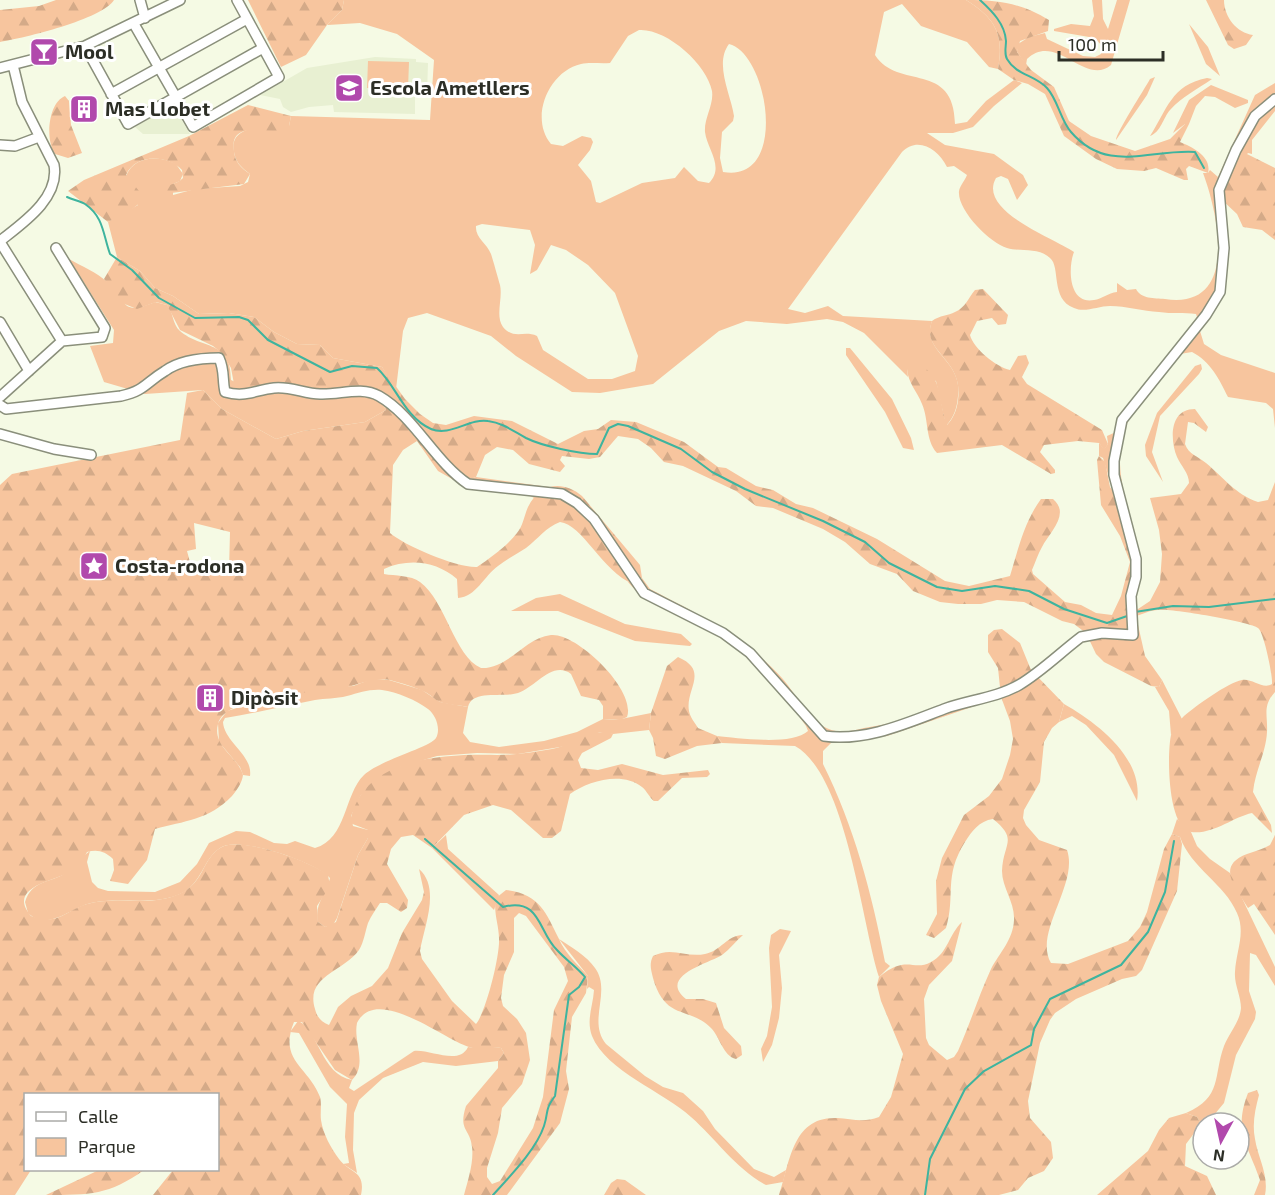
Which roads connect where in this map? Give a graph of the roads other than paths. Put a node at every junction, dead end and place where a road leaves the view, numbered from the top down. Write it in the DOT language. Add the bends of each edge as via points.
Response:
graph roads {
  1 [pos="140,0"];
  2 [pos="180,0"];
  3 [pos="237,0"];
  4 [pos="145,18"];
  5 [pos="247,19"];
  6 [pos="134,24"];
  7 [pos="85,46"];
  8 [pos="263,48"];
  9 [pos="14,65"];
  10 [pos="0,68"];
  11 [pos="159,68"];
  12 [pos="111,94"];
  13 [pos="176,97"];
  14 [pos="1275,99"];
  15 [pos="39,137"];
  16 [pos="0,145"];
  17 [pos="0,241"];
  18 [pos="56,248"];
  19 [pos="0,322"];
  20 [pos="62,341"];
  21 [pos="29,371"];
  22 [pos="0,397"];
  23 [pos="0,405"];
  24 [pos="0,434"];
  25 [pos="91,455"];
  1 -- 4 [label="street"];
  2 -- 4 [label="street"];
  3 -- 5 [label="street"];
  4 -- 6 [label="street"];
  5 -- 8 [label="street"];
  5 -- 11 [label="street"];
  6 -- 7 [label="street"];
  6 -- 11 [label="street"];
  7 -- 9 [label="street"];
  7 -- 12 [label="street"];
  8 -- 13 [label="street"];
  8 -- 13 [label="street" via="279,77 192,127"];
  9 -- 10 [label="street"];
  9 -- 15 [label="street" via="22,102"];
  11 -- 12 [label="street"];
  11 -- 13 [label="street"];
  12 -- 13 [label="street" via="128,124"];
  14 -- 23 [label="street" via="1255,116 1219,190 1224,248 1220,292 1122,420 1114,475 1136,559 1131,596 1133,635 1102,633 1081,637 1028,679 1004,692 890,729 824,736 750,653 723,633 644,593 599,527 577,503 562,494 468,484 379,396 363,391 320,394 286,388 240,397 225,392 225,370 219,358 208,358 165,370 138,392 121,396 6,409"];
  15 -- 16 [label="street" via="15,146"];
  15 -- 17 [label="street" via="54,165 56,177 50,195"];
  17 -- 20 [label="street"];
  18 -- 20 [label="street" via="105,328 102,337"];
  19 -- 21 [label="street"];
  20 -- 21 [label="street"];
  21 -- 22 [label="street"];
  22 -- 23 [label="street"];
  24 -- 25 [label="street"];
}
